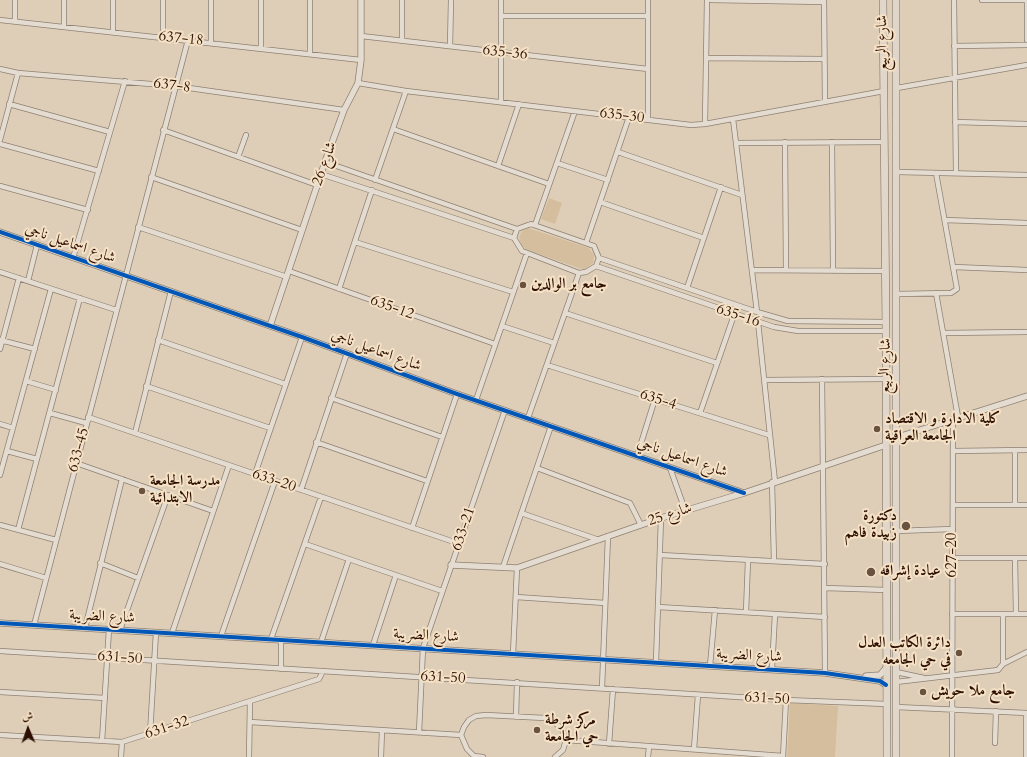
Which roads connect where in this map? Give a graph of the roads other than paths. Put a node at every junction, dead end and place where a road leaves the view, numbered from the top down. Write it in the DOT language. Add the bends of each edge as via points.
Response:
graph roads {
  1 [pos="15,0"];
  2 [pos="64,0"];
  3 [pos="113,0"];
  4 [pos="163,0"];
  5 [pos="211,0"];
  6 [pos="261,0"];
  7 [pos="310,0"];
  8 [pos="361,0"];
  9 [pos="402,0"];
  10 [pos="451,0"];
  11 [pos="501,0"];
  12 [pos="648,0"];
  13 [pos="707,0"];
  14 [pos="711,0"];
  15 [pos="883,0"];
  16 [pos="896,0"];
  17 [pos="954,0"];
  18 [pos="982,0"];
  19 [pos="1027,0"];
  20 [pos="824,1"];
  21 [pos="501,16"];
  22 [pos="648,16"];
  23 [pos="0,20"];
  24 [pos="15,22"];
  25 [pos="64,27"];
  26 [pos="113,32"];
  27 [pos="361,36"];
  28 [pos="163,37"];
  29 [pos="188,40"];
  30 [pos="1027,40"];
  31 [pos="402,41"];
  32 [pos="211,43"];
  33 [pos="450,46"];
  34 [pos="954,46"];
  35 [pos="1027,46"];
  36 [pos="261,48"];
  37 [pos="501,52"];
  38 [pos="310,54"];
  39 [pos="706,58"];
  40 [pos="824,59"];
  41 [pos="361,60"];
  42 [pos="1027,65"];
  43 [pos="0,68"];
  44 [pos="648,68"];
  45 [pos="18,73"];
  46 [pos="955,78"];
  47 [pos="125,81"];
  48 [pos="358,83"];
  49 [pos="175,86"];
  50 [pos="897,88"];
  51 [pos="406,91"];
  52 [pos="884,91"];
  53 [pos="501,102"];
  54 [pos="825,102"];
  55 [pos="9,104"];
  56 [pos="519,104"];
  57 [pos="344,110"];
  58 [pos="575,111"];
  59 [pos="629,117"];
  60 [pos="733,119"];
  61 [pos="648,120"];
  62 [pos="955,122"];
  63 [pos="705,124"];
  64 [pos="1027,124"];
  65 [pos="393,129"];
  66 [pos="163,130"];
  67 [pos="110,132"];
  68 [pos="246,134"];
  69 [pos="0,140"];
  70 [pos="785,142"];
  71 [pos="832,142"];
  72 [pos="884,142"];
  73 [pos="736,143"];
  74 [pos="0,144"];
  75 [pos="618,152"];
  76 [pos="238,156"];
  77 [pos="325,162"];
  78 [pos="557,163"];
  79 [pos="498,166"];
  80 [pos="99,171"];
  81 [pos="898,172"];
  82 [pos="936,173"];
  83 [pos="956,173"];
  84 [pos="321,174"];
  85 [pos="1027,176"];
  86 [pos="151,178"];
  87 [pos="375,180"];
  88 [pos="608,180"];
  89 [pos="549,184"];
  90 [pos="317,185"];
  91 [pos="0,186"];
  92 [pos="721,187"];
  93 [pos="372,190"];
  94 [pos="884,191"];
  95 [pos="742,195"];
  96 [pos="600,202"];
  97 [pos="88,210"];
  98 [pos="945,220"];
  99 [pos="1027,223"];
  100 [pos="535,225"];
  101 [pos="138,227"];
  102 [pos="517,229"];
  103 [pos="302,230"];
  104 [pos="0,232"];
  105 [pos="897,233"];
  106 [pos="514,238"];
  107 [pos="704,238"];
  108 [pos="355,242"];
  109 [pos="586,243"];
  110 [pos="885,243"];
  111 [pos="38,245"];
  112 [pos="527,253"];
  113 [pos="73,258"];
  114 [pos="599,258"];
  115 [pos="596,266"];
  116 [pos="954,267"];
  117 [pos="752,270"];
  118 [pos="786,270"];
  119 [pos="833,270"];
  120 [pos="1027,270"];
  121 [pos="289,271"];
  122 [pos="885,271"];
  123 [pos="0,272"];
  124 [pos="579,273"];
  125 [pos="125,276"];
  126 [pos="287,277"];
  127 [pos="19,278"];
  128 [pos="28,281"];
  129 [pos="897,286"];
  130 [pos="686,288"];
  131 [pos="51,289"];
  132 [pos="339,289"];
  133 [pos="171,291"];
  134 [pos="513,292"];
  135 [pos="936,293"];
  136 [pos="897,294"];
  137 [pos="80,298"];
  138 [pos="116,310"];
  139 [pos="757,312"];
  140 [pos="565,313"];
  141 [pos="734,315"];
  142 [pos="758,322"];
  143 [pos="886,322"];
  144 [pos="270,326"];
  145 [pos="502,326"];
  146 [pos="886,331"];
  147 [pos="1027,332"];
  148 [pos="943,333"];
  149 [pos="302,336"];
  150 [pos="1,340"];
  151 [pos="158,340"];
  152 [pos="554,343"];
  153 [pos="495,344"];
  154 [pos="0,349"];
  155 [pos="35,349"];
  156 [pos="347,354"];
  157 [pos="717,364"];
  158 [pos="547,365"];
  159 [pos="822,379"];
  160 [pos="886,379"];
  161 [pos="765,380"];
  162 [pos="26,382"];
  163 [pos="285,384"];
  164 [pos="146,386"];
  165 [pos="56,390"];
  166 [pos="457,394"];
  167 [pos="1027,396"];
  168 [pos="331,398"];
  169 [pos="655,399"];
  170 [pos="476,400"];
  171 [pos="505,410"];
  172 [pos="50,413"];
  173 [pos="700,413"];
  174 [pos="88,417"];
  175 [pos="528,418"];
  176 [pos="955,418"];
  177 [pos="86,423"];
  178 [pos="0,424"];
  179 [pos="552,426"];
  180 [pos="13,428"];
  181 [pos="270,428"];
  182 [pos="135,433"];
  183 [pos="769,435"];
  184 [pos="442,437"];
  185 [pos="895,438"];
  186 [pos="316,442"];
  187 [pos="886,445"];
  188 [pos="1015,450"];
  189 [pos="1027,450"];
  190 [pos="7,451"];
  191 [pos="953,451"];
  192 [pos="637,456"];
  193 [pos="37,459"];
  194 [pos="76,463"];
  195 [pos="229,465"];
  196 [pos="823,465"];
  197 [pos="537,468"];
  198 [pos="670,468"];
  199 [pos="255,474"];
  200 [pos="0,475"];
  201 [pos="886,475"];
  202 [pos="896,475"];
  203 [pos="122,479"];
  204 [pos="275,481"];
  205 [pos="427,481"];
  206 [pos="773,482"];
  207 [pos="301,490"];
  208 [pos="744,492"];
  209 [pos="896,493"];
  210 [pos="886,494"];
  211 [pos="168,495"];
  212 [pos="321,497"];
  213 [pos="1027,504"];
  214 [pos="953,505"];
  215 [pos="1015,505"];
  216 [pos="685,510"];
  217 [pos="214,511"];
  218 [pos="522,513"];
  219 [pos="661,518"];
  220 [pos="0,525"];
  221 [pos="641,525"];
  222 [pos="412,528"];
  223 [pos="953,529"];
  224 [pos="18,530"];
  225 [pos="896,531"];
  226 [pos="608,536"];
  227 [pos="56,540"];
  228 [pos="599,540"];
  229 [pos="305,544"];
  230 [pos="460,544"];
  231 [pos="660,555"];
  232 [pos="952,558"];
  233 [pos="1014,558"];
  234 [pos="1027,558"];
  235 [pos="349,559"];
  236 [pos="748,560"];
  237 [pos="774,561"];
  238 [pos="100,563"];
  239 [pos="0,564"];
  240 [pos="825,564"];
  241 [pos="451,565"];
  242 [pos="503,567"];
  243 [pos="517,568"];
  244 [pos="396,575"];
  245 [pos="46,578"];
  246 [pos="138,578"];
  247 [pos="825,588"];
  248 [pos="886,590"];
  249 [pos="442,591"];
  250 [pos="516,597"];
  251 [pos="605,603"];
  252 [pos="658,607"];
  253 [pos="715,610"];
  254 [pos="746,612"];
  255 [pos="775,614"];
  256 [pos="952,614"];
  257 [pos="1003,614"];
  258 [pos="1016,614"];
  259 [pos="1027,614"];
  260 [pos="825,617"];
  261 [pos="0,623"];
  262 [pos="34,625"];
  263 [pos="85,628"];
  264 [pos="109,629"];
  265 [pos="120,630"];
  266 [pos="156,632"];
  267 [pos="172,633"];
  268 [pos="221,636"];
  269 [pos="271,639"];
  270 [pos="281,640"];
  271 [pos="321,642"];
  272 [pos="373,645"];
  273 [pos="423,648"];
  274 [pos="0,651"];
  275 [pos="1027,652"];
  276 [pos="514,654"];
  277 [pos="107,658"];
  278 [pos="603,659"];
  279 [pos="154,660"];
  280 [pos="656,662"];
  281 [pos="1003,664"];
  282 [pos="710,666"];
  283 [pos="886,668"];
  284 [pos="281,669"];
  285 [pos="772,669"];
  286 [pos="322,671"];
  287 [pos="826,672"];
  288 [pos="896,672"];
  289 [pos="850,675"];
  290 [pos="952,675"];
  291 [pos="422,677"];
  292 [pos="924,678"];
  293 [pos="517,682"];
  294 [pos="896,682"];
  295 [pos="886,685"];
  296 [pos="602,688"];
  297 [pos="613,689"];
  298 [pos="0,692"];
  299 [pos="698,694"];
  300 [pos="105,698"];
  301 [pos="786,700"];
  302 [pos="250,702"];
  303 [pos="886,704"];
  304 [pos="896,707"];
  305 [pos="952,709"];
  306 [pos="996,711"];
  307 [pos="1027,713"];
  308 [pos="516,717"];
  309 [pos="250,722"];
  310 [pos="382,730"];
  311 [pos="419,732"];
  312 [pos="150,734"];
  313 [pos="0,735"];
  314 [pos="461,735"];
  315 [pos="102,740"];
  316 [pos="566,740"];
  317 [pos="122,742"];
  318 [pos="995,743"];
  319 [pos="609,744"];
  320 [pos="648,747"];
  321 [pos="694,750"];
  322 [pos="783,756"];
  323 [pos="121,757"];
  324 [pos="249,757"];
  325 [pos="381,757"];
  326 [pos="482,757"];
  327 [pos="555,757"];
  328 [pos="648,757"];
  329 [pos="887,757"];
  330 [pos="896,757"];
  331 [pos="952,757"];
  332 [pos="1026,757"];
  1 -- 24 [label="street"];
  2 -- 25 [label="street"];
  3 -- 26 [label="street"];
  4 -- 28 [label="street"];
  5 -- 32 [label="street"];
  6 -- 36 [label="street"];
  7 -- 38 [label="street"];
  8 -- 27 [label="street, شارع 26"];
  9 -- 31 [label="street"];
  10 -- 33 [label="street"];
  11 -- 21 [label="street"];
  12 -- 22 [label="street"];
  13 -- 39 [label="street"];
  14 -- 20 [label="street"];
  15 -- 52 [label="main road, شارع الربيع"];
  16 -- 50 [label="main road, شارع الربيع"];
  17 -- 34 [label="street"];
  18 -- 19 [label="street"];
  19 -- 30 [label="street"];
  20 -- 40 [label="street"];
  21 -- 22 [label="street"];
  21 -- 37 [label="street"];
  22 -- 44 [label="street"];
  23 -- 24 [label="street, 637-18"];
  24 -- 25 [label="street, 637-18"];
  25 -- 26 [label="street, 637-18"];
  26 -- 28 [label="street, 637-18"];
  27 -- 31 [label="street, 635-36"];
  27 -- 41 [label="street, شارع 26"];
  28 -- 29 [label="street, 637-18"];
  29 -- 32 [label="street, 637-18"];
  29 -- 49 [label="street, 633-45"];
  31 -- 33 [label="street, 635-36"];
  32 -- 36 [label="street, 637-18"];
  33 -- 37 [label="street, 635-36"];
  34 -- 35 [label="street"];
  34 -- 46 [label="street"];
  36 -- 38 [label="street, 637-18"];
  37 -- 44 [label="street, 635-36"];
  37 -- 53 [label="street"];
  38 -- 41 [label="street, 637-18"];
  39 -- 40 [label="street"];
  39 -- 63 [label="street"];
  40 -- 54 [label="street"];
  41 -- 48 [label="street, شارع 26"];
  42 -- 46 [label="street"];
  43 -- 45 [label="street, 637-8"];
  44 -- 61 [label="street"];
  45 -- 47 [label="street, 637-8"];
  45 -- 55 [label="street"];
  46 -- 50 [label="street"];
  46 -- 62 [label="street"];
  47 -- 49 [label="street, 637-8"];
  47 -- 67 [label="street"];
  48 -- 51 [label="street, 635-30"];
  48 -- 57 [label="street, شارع 26"];
  49 -- 57 [label="street, 637-8"];
  49 -- 66 [label="street, 633-45"];
  50 -- 81 [label="main road, شارع الربيع"];
  51 -- 53 [label="street, 635-30"];
  51 -- 65 [label="street"];
  52 -- 54 [label="street, 635-30"];
  52 -- 72 [label="main road, شارع الربيع"];
  53 -- 56 [label="street, 635-30"];
  54 -- 60 [label="street, 635-30"];
  55 -- 67 [label="street"];
  55 -- 69 [label="street"];
  56 -- 58 [label="street, 635-30"];
  56 -- 79 [label="street"];
  57 -- 77 [label="street, شارع 26"];
  58 -- 59 [label="street, 635-30"];
  58 -- 78 [label="street"];
  59 -- 61 [label="street, 635-30"];
  59 -- 75 [label="street"];
  60 -- 63 [label="street, 635-30"];
  60 -- 73 [label="street"];
  61 -- 63 [label="street, 635-30"];
  62 -- 64 [label="street"];
  62 -- 83 [label="street"];
  65 -- 79 [label="street"];
  65 -- 87 [label="street"];
  66 -- 76 [label="street"];
  66 -- 86 [label="street, 633-45"];
  67 -- 80 [label="street"];
  68 -- 76 [label="street"];
  70 -- 71 [label="street"];
  70 -- 73 [label="street"];
  70 -- 118 [label="street"];
  71 -- 72 [label="street"];
  71 -- 119 [label="street"];
  72 -- 94 [label="main road, شارع الربيع"];
  73 -- 95 [label="street"];
  74 -- 80 [label="street"];
  75 -- 88 [label="street"];
  75 -- 92 [label="street"];
  76 -- 90 [label="street"];
  77 -- 84 [label="street, شارع 26"];
  77 -- 87 [label="street"];
  78 -- 88 [label="street"];
  78 -- 89 [label="street"];
  79 -- 89 [label="street"];
  80 -- 97 [label="street"];
  81 -- 82 [label="street"];
  81 -- 105 [label="main road, شارع الربيع"];
  82 -- 83 [label="street"];
  82 -- 98 [label="street"];
  83 -- 85 [label="street"];
  84 -- 90 [label="street, شارع 26"];
  84 -- 93 [label="street"];
  86 -- 101 [label="street, 633-45"];
  86 -- 103 [label="street"];
  87 -- 102 [label="street"];
  88 -- 96 [label="street"];
  89 -- 100 [label="street"];
  90 -- 103 [label="street, شارع 26"];
  91 -- 97 [label="street"];
  92 -- 95 [label="street"];
  92 -- 107 [label="street"];
  93 -- 106 [label="street"];
  93 -- 108 [label="street"];
  94 -- 105 [label="main road" via="888,229 891,233"];
  94 -- 110 [label="main road, شارع الربيع"];
  95 -- 117 [label="street"];
  96 -- 107 [label="street"];
  96 -- 109 [label="street"];
  97 -- 113 [label="street"];
  98 -- 99 [label="street"];
  98 -- 116 [label="street"];
  100 -- 102 [label="street" via="523,225"];
  100 -- 109 [label="street"];
  101 -- 125 [label="street, 633-45"];
  101 -- 126 [label="street"];
  102 -- 106 [label="street"];
  103 -- 121 [label="street, شارع 26"];
  104 -- 111 [label="street, شارع اسماعيل ناجي"];
  105 -- 129 [label="main road, شارع الربيع"];
  106 -- 112 [label="street" via="519,248"];
  107 -- 130 [label="street"];
  108 -- 132 [label="street"];
  108 -- 134 [label="street"];
  109 -- 114 [label="street" via="594,246"];
  110 -- 122 [label="main road, شارع الربيع"];
  110 -- 129 [label="main road" via="893,246"];
  111 -- 113 [label="street, شارع اسماعيل ناجي"];
  111 -- 128 [label="street"];
  112 -- 124 [label="street"];
  112 -- 134 [label="street"];
  113 -- 125 [label="street, شارع اسماعيل ناجي"];
  114 -- 115 [label="street"];
  114 -- 130 [label="street, 635-16"];
  115 -- 124 [label="street"];
  115 -- 141 [label="street, 635-16"];
  116 -- 120 [label="street"];
  116 -- 135 [label="street" via="956,291"];
  117 -- 118 [label="street"];
  117 -- 139 [label="street"];
  118 -- 119 [label="street"];
  119 -- 122 [label="street"];
  121 -- 126 [label="street, شارع 26"];
  121 -- 132 [label="street, 635-12"];
  122 -- 143 [label="main road, شارع الربيع"];
  123 -- 127 [label="street"];
  124 -- 140 [label="street"];
  125 -- 133 [label="street, شارع اسماعيل ناجي"];
  125 -- 138 [label="street, 633-45"];
  126 -- 144 [label="street, شارع 26"];
  127 -- 128 [label="street"];
  127 -- 150 [label="street"];
  128 -- 131 [label="street"];
  129 -- 136 [label="main road, شارع الربيع"];
  130 -- 139 [label="street, 635-16"];
  131 -- 137 [label="street"];
  131 -- 155 [label="street"];
  132 -- 153 [label="street, 635-12"];
  133 -- 144 [label="street, شارع اسماعيل ناجي"];
  133 -- 151 [label="street"];
  134 -- 145 [label="street"];
  135 -- 136 [label="street"];
  135 -- 148 [label="street, 627-20"];
  136 -- 185 [label="main road, شارع الربيع"];
  137 -- 138 [label="street"];
  137 -- 165 [label="street"];
  138 -- 174 [label="street, 633-45"];
  139 -- 143 [label="street, 635-16" via="798,323"];
  140 -- 152 [label="street"];
  140 -- 157 [label="street"];
  141 -- 142 [label="street, 635-16"];
  141 -- 157 [label="street"];
  142 -- 146 [label="street, 635-16" via="792,330"];
  142 -- 161 [label="street"];
  143 -- 146 [label="main road, شارع الربيع"];
  144 -- 149 [label="street, شارع اسماعيل ناجي"];
  145 -- 152 [label="street"];
  145 -- 153 [label="street"];
  146 -- 160 [label="main road, شارع الربيع"];
  147 -- 148 [label="street"];
  148 -- 176 [label="street, 627-20"];
  149 -- 156 [label="street, شارع اسماعيل ناجي"];
  149 -- 163 [label="street"];
  150 -- 154 [label="street"];
  150 -- 155 [label="street"];
  151 -- 163 [label="street"];
  151 -- 164 [label="street"];
  152 -- 158 [label="street"];
  153 -- 170 [label="street"];
  155 -- 162 [label="street"];
  156 -- 166 [label="street, شارع اسماعيل ناجي"];
  156 -- 168 [label="street"];
  157 -- 173 [label="street"];
  158 -- 169 [label="street, 635-4"];
  158 -- 175 [label="street"];
  159 -- 160 [label="street"];
  159 -- 161 [label="street"];
  159 -- 196 [label="street"];
  160 -- 187 [label="main road, شارع الربيع"];
  161 -- 183 [label="street"];
  162 -- 165 [label="street"];
  162 -- 180 [label="street"];
  163 -- 181 [label="street"];
  164 -- 181 [label="street"];
  164 -- 182 [label="street"];
  165 -- 172 [label="street"];
  166 -- 170 [label="street, شارع اسماعيل ناجي"];
  166 -- 184 [label="street"];
  167 -- 176 [label="street"];
  168 -- 184 [label="street"];
  168 -- 186 [label="street"];
  169 -- 173 [label="street, 635-4"];
  169 -- 192 [label="street"];
  170 -- 171 [label="street, شارع اسماعيل ناجي"];
  171 -- 175 [label="street, شارع اسماعيل ناجي"];
  171 -- 230 [label="street, 633-21"];
  172 -- 177 [label="street"];
  172 -- 193 [label="street"];
  173 -- 183 [label="street, 635-4"];
  174 -- 177 [label="street, 633-45"];
  174 -- 182 [label="street, 633-20"];
  175 -- 179 [label="street, شارع اسماعيل ناجي"];
  176 -- 185 [label="street"];
  176 -- 191 [label="street, 627-20"];
  177 -- 194 [label="street, 633-45"];
  178 -- 180 [label="street"];
  179 -- 192 [label="street, شارع اسماعيل ناجي"];
  179 -- 197 [label="street"];
  180 -- 190 [label="street"];
  181 -- 199 [label="street"];
  182 -- 195 [label="street, 633-20"];
  183 -- 206 [label="street"];
  184 -- 205 [label="street"];
  185 -- 202 [label="main road, شارع الربيع"];
  186 -- 205 [label="street"];
  186 -- 207 [label="street"];
  187 -- 196 [label="street, شارع 25"];
  187 -- 201 [label="main road, شارع الربيع"];
  188 -- 189 [label="street"];
  188 -- 191 [label="street"];
  188 -- 215 [label="street"];
  190 -- 193 [label="street"];
  190 -- 200 [label="street"];
  191 -- 214 [label="street, 627-20"];
  192 -- 198 [label="street, شارع اسماعيل ناجي"];
  193 -- 224 [label="street"];
  194 -- 203 [label="street"];
  194 -- 227 [label="street, 633-45"];
  195 -- 199 [label="street, 633-20"];
  195 -- 217 [label="street"];
  196 -- 206 [label="street, شارع 25"];
  196 -- 240 [label="street"];
  197 -- 218 [label="street"];
  197 -- 221 [label="street" via="630,503"];
  198 -- 208 [label="street, شارع اسماعيل ناجي"];
  198 -- 216 [label="street"];
  199 -- 204 [label="street, 633-20"];
  201 -- 202 [label="main road" via="891,480"];
  201 -- 210 [label="main road, شارع الربيع"];
  202 -- 209 [label="main road, شارع الربيع"];
  203 -- 211 [label="street"];
  203 -- 238 [label="street"];
  204 -- 207 [label="street, 633-20"];
  204 -- 268 [label="street"];
  205 -- 222 [label="street"];
  206 -- 208 [label="street, شارع 25"];
  206 -- 237 [label="street"];
  207 -- 212 [label="street, 633-20"];
  208 -- 216 [label="street, شارع 25"];
  209 -- 210 [label="main road" via="891,488"];
  209 -- 225 [label="main road, شارع الربيع"];
  210 -- 248 [label="main road, شارع الربيع"];
  211 -- 217 [label="street"];
  211 -- 246 [label="street"];
  212 -- 222 [label="street, 633-20"];
  212 -- 229 [label="street"];
  213 -- 215 [label="street"];
  214 -- 215 [label="street"];
  214 -- 223 [label="street, 627-20"];
  216 -- 219 [label="street, شارع 25"];
  217 -- 267 [label="street"];
  218 -- 228 [label="street"];
  218 -- 242 [label="street"];
  219 -- 221 [label="street, شارع 25"];
  219 -- 231 [label="street"];
  220 -- 224 [label="street"];
  221 -- 226 [label="street, شارع 25"];
  222 -- 230 [label="street, 633-20"];
  223 -- 225 [label="street"];
  223 -- 232 [label="street, 627-20"];
  224 -- 227 [label="street"];
  225 -- 288 [label="main road, شارع الربيع"];
  226 -- 228 [label="street, شارع 25"];
  226 -- 251 [label="street"];
  227 -- 245 [label="street, 633-45"];
  228 -- 243 [label="street, شارع 25"];
  229 -- 235 [label="street"];
  229 -- 269 [label="street"];
  230 -- 241 [label="street, 633-21"];
  231 -- 236 [label="street"];
  231 -- 252 [label="street"];
  232 -- 233 [label="street"];
  232 -- 256 [label="street, 627-20"];
  233 -- 234 [label="street"];
  233 -- 258 [label="street"];
  235 -- 244 [label="street"];
  235 -- 271 [label="street"];
  236 -- 237 [label="street"];
  236 -- 254 [label="street"];
  237 -- 240 [label="street"];
  238 -- 246 [label="street"];
  238 -- 263 [label="street"];
  239 -- 245 [label="street"];
  240 -- 247 [label="street"];
  241 -- 242 [label="street, شارع 25"];
  241 -- 249 [label="street, 633-21"];
  242 -- 243 [label="street, شارع 25"];
  243 -- 250 [label="street"];
  244 -- 249 [label="street"];
  244 -- 272 [label="street"];
  245 -- 262 [label="street, 633-45"];
  246 -- 265 [label="street"];
  247 -- 248 [label="street"];
  247 -- 260 [label="street"];
  248 -- 283 [label="main road, شارع الربيع"];
  249 -- 273 [label="street, 633-21"];
  250 -- 251 [label="street"];
  250 -- 276 [label="street"];
  251 -- 278 [label="street"];
  252 -- 253 [label="street"];
  252 -- 280 [label="street"];
  253 -- 254 [label="street"];
  253 -- 282 [label="street"];
  254 -- 255 [label="street"];
  255 -- 260 [label="street"];
  255 -- 285 [label="street"];
  256 -- 257 [label="street"];
  256 -- 290 [label="street, 627-20"];
  257 -- 258 [label="street"];
  257 -- 281 [label="street"];
  258 -- 259 [label="street"];
  260 -- 287 [label="street"];
  261 -- 262 [label="street, شارع الضريبة"];
  262 -- 263 [label="street, شارع الضريبة"];
  263 -- 264 [label="street, شارع الضريبة"];
  264 -- 265 [label="street, شارع الضريبة"];
  264 -- 277 [label="street"];
  265 -- 266 [label="street, شارع الضريبة"];
  266 -- 267 [label="street, شارع الضريبة"];
  266 -- 279 [label="street"];
  267 -- 268 [label="street, شارع الضريبة"];
  268 -- 269 [label="street, شارع الضريبة"];
  269 -- 270 [label="street, شارع الضريبة"];
  270 -- 271 [label="street, شارع الضريبة"];
  270 -- 284 [label="street"];
  271 -- 272 [label="street, شارع الضريبة"];
  272 -- 273 [label="street, شارع الضريبة"];
  273 -- 276 [label="street, شارع الضريبة"];
  273 -- 291 [label="street, 633-21"];
  274 -- 277 [label="street, 631-50"];
  275 -- 281 [label="street"];
  276 -- 278 [label="street, شارع الضريبة"];
  277 -- 279 [label="street, 631-50"];
  277 -- 300 [label="street"];
  278 -- 280 [label="street, شارع الضريبة"];
  278 -- 296 [label="street"];
  279 -- 284 [label="street, 631-50"];
  279 -- 312 [label="street"];
  280 -- 282 [label="street, شارع الضريبة"];
  281 -- 290 [label="street" via="998,670"];
  282 -- 285 [label="street, شارع الضريبة"];
  283 -- 289 [label="street, شارع الضريبة" via="884,673 878,676"];
  283 -- 295 [label="main road, شارع الربيع"];
  284 -- 286 [label="street, 631-50"];
  285 -- 287 [label="street, شارع الضريبة"];
  286 -- 291 [label="street, 631-50"];
  286 -- 302 [label="street, 631-32" via="319,679"];
  287 -- 289 [label="street, شارع الضريبة"];
  288 -- 292 [label="street"];
  288 -- 294 [label="main road, شارع الربيع"];
  289 -- 295 [label="street, شارع الضريبة" via="880,681"];
  290 -- 292 [label="street"];
  290 -- 305 [label="street, 627-20"];
  291 -- 293 [label="street, 631-50"];
  291 -- 311 [label="street, 633-21"];
  292 -- 294 [label="street"];
  293 -- 296 [label="street, 631-50"];
  293 -- 308 [label="street"];
  294 -- 304 [label="main road, شارع الربيع"];
  295 -- 303 [label="main road, شارع الربيع"];
  296 -- 297 [label="street, 631-50"];
  297 -- 299 [label="street, 631-50"];
  297 -- 319 [label="street"];
  298 -- 300 [label="street"];
  299 -- 301 [label="street, 631-50"];
  299 -- 321 [label="street"];
  300 -- 315 [label="street"];
  301 -- 303 [label="street, 631-50"];
  301 -- 322 [label="street"];
  302 -- 309 [label="street"];
  302 -- 312 [label="street, 631-32"];
  303 -- 329 [label="main road, شارع الربيع"];
  304 -- 305 [label="street"];
  304 -- 330 [label="main road, شارع الربيع"];
  305 -- 306 [label="street"];
  305 -- 331 [label="street, 627-20"];
  306 -- 307 [label="street"];
  306 -- 318 [label="street"];
  307 -- 332 [label="street"];
  308 -- 314 [label="street" via="476,716 466,723"];
  308 -- 316 [label="street" via="554,720 562,729"];
  309 -- 310 [label="street"];
  309 -- 324 [label="street"];
  310 -- 311 [label="street"];
  310 -- 325 [label="street"];
  311 -- 314 [label="street"];
  312 -- 317 [label="street, 631-32"];
  313 -- 315 [label="street, 631-32"];
  314 -- 326 [label="street" via="467,750 474,756"];
  315 -- 317 [label="street, 631-32"];
  316 -- 319 [label="street"];
  316 -- 327 [label="street" via="563,750"];
  317 -- 323 [label="street"];
  319 -- 320 [label="street"];
  320 -- 321 [label="street"];
  320 -- 328 [label="street"];
  321 -- 322 [label="street"];
}
